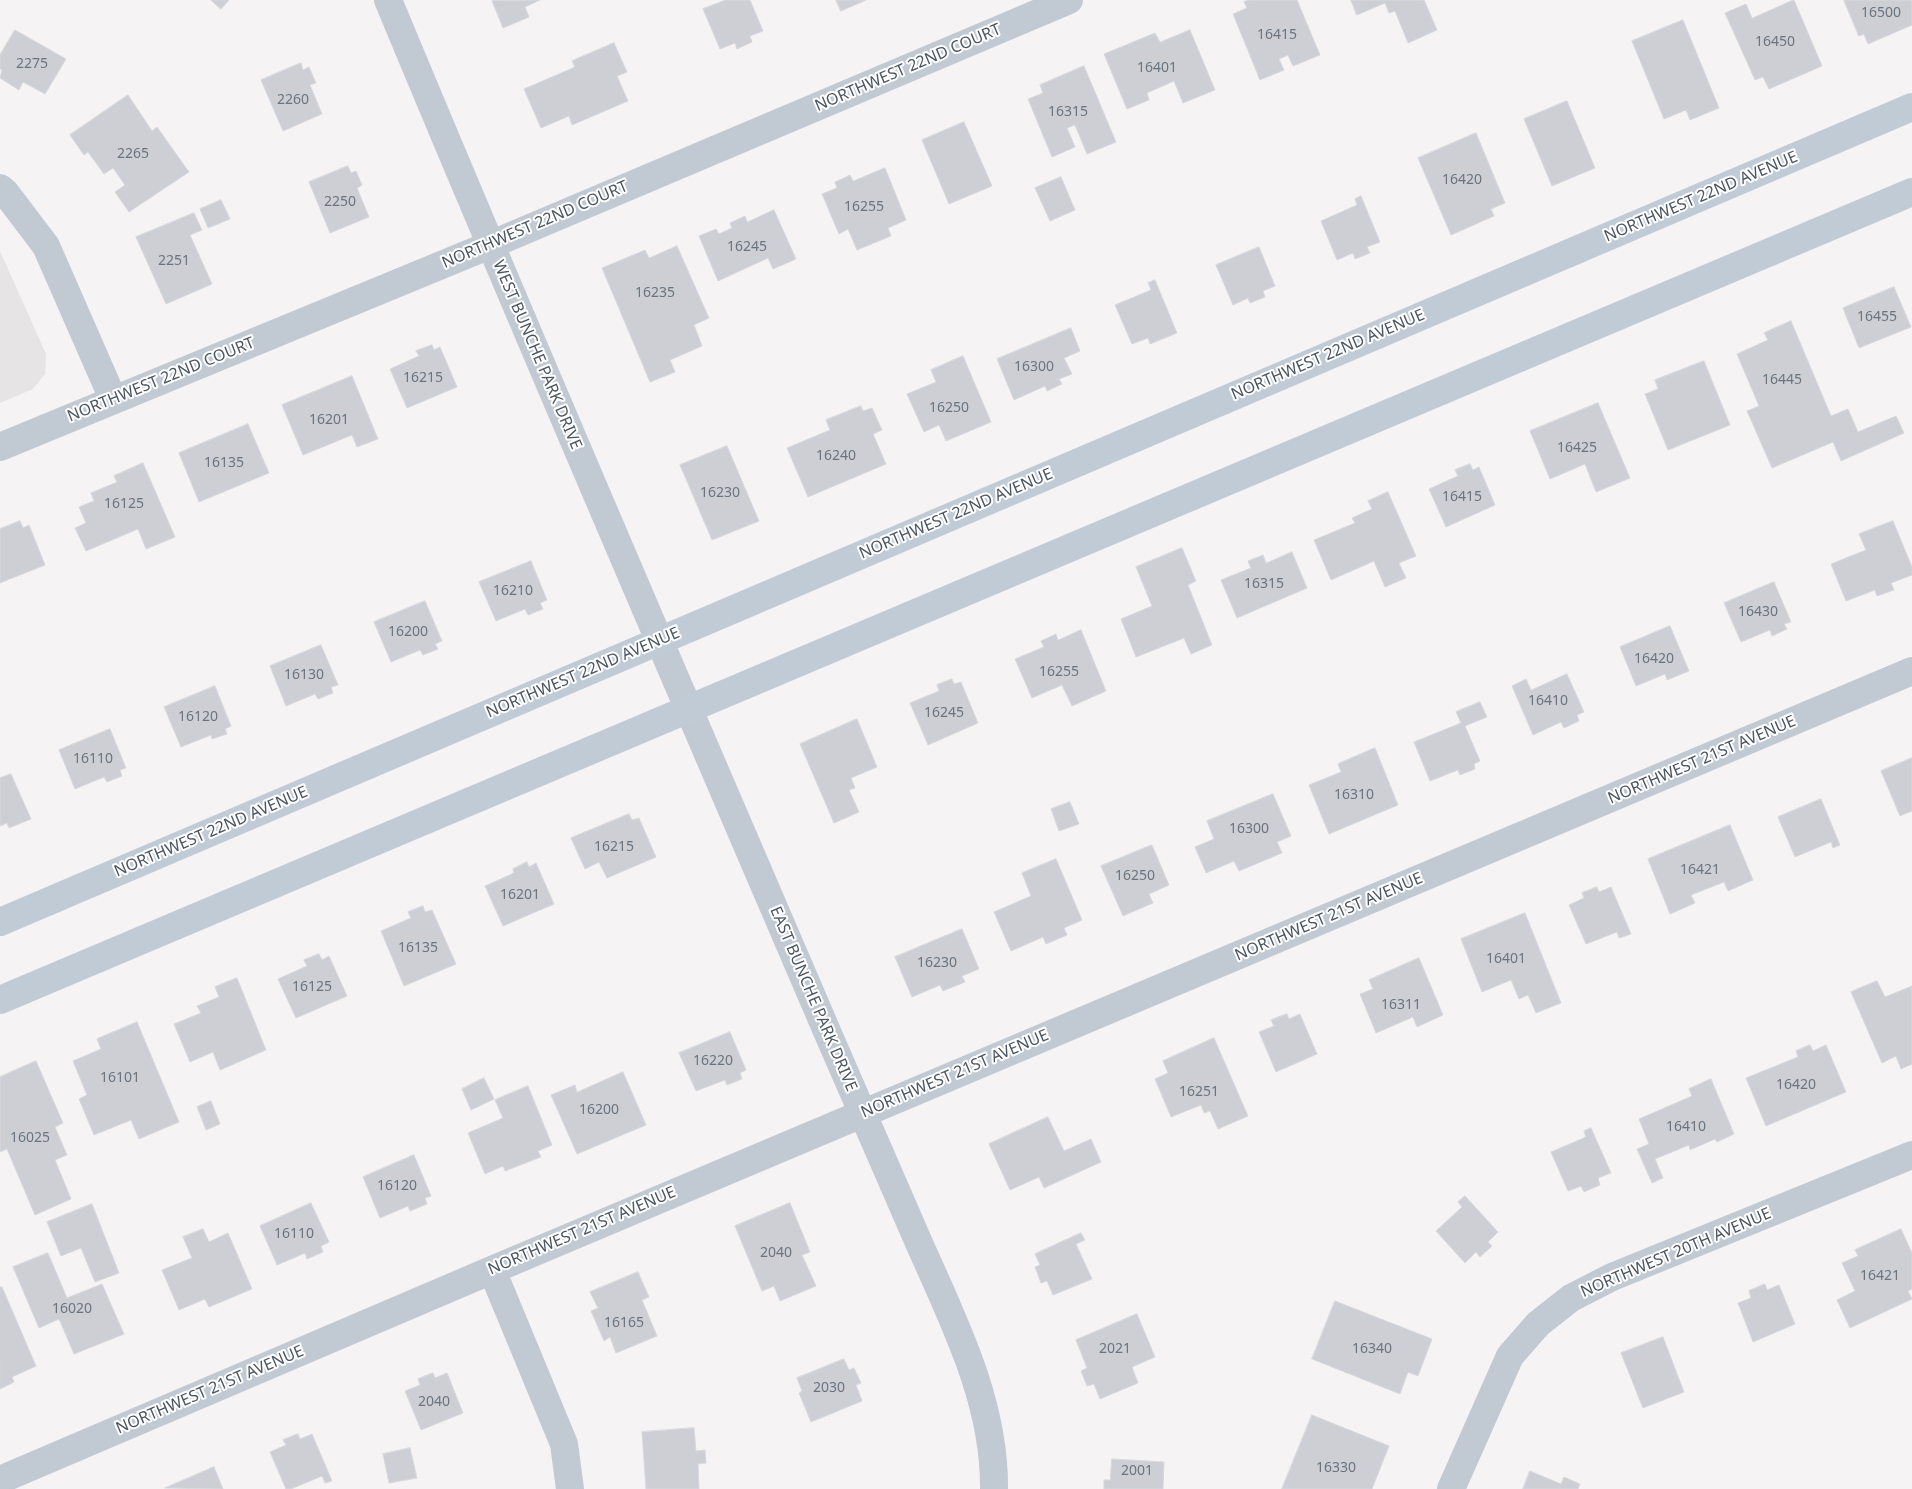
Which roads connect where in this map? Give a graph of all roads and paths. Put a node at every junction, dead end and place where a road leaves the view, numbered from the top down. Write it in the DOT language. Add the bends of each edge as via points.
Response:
graph roads {
  1 [pos="388,0"];
  2 [pos="1069,0"];
  3 [pos="1912,107"];
  4 [pos="0,188"];
  5 [pos="1912,192"];
  6 [pos="490,245"];
  7 [pos="113,399"];
  8 [pos="0,447"];
  9 [pos="660,640"];
  10 [pos="1912,671"];
  11 [pos="689,709"];
  12 [pos="0,922"];
  13 [pos="0,1000"];
  14 [pos="862,1113"];
  15 [pos="1912,1156"];
  16 [pos="492,1270"];
  17 [pos="0,1480"];
  18 [pos="570,1489"];
  19 [pos="994,1489"];
  20 [pos="1451,1489"];
  1 -- 6 [label="street, WEST BUNCHE PARK DRIVE"];
  2 -- 6 [label="street, NORTHWEST 22ND COURT"];
  3 -- 9 [label="main road, NORTHWEST 22ND AVENUE"];
  4 -- 7 [label="street" via="46,246"];
  5 -- 11 [label="main road"];
  6 -- 7 [label="street, NORTHWEST 22ND COURT"];
  6 -- 9 [label="street, WEST BUNCHE PARK DRIVE"];
  7 -- 8 [label="street, NORTHWEST 22ND COURT"];
  9 -- 11 [label="street, WEST BUNCHE PARK DRIVE"];
  9 -- 12 [label="main road, NORTHWEST 22ND AVENUE"];
  10 -- 14 [label="street, NORTHWEST 21ST AVENUE"];
  11 -- 13 [label="main road"];
  11 -- 14 [label="street, EAST BUNCHE PARK DRIVE"];
  14 -- 16 [label="street, NORTHWEST 21ST AVENUE"];
  14 -- 19 [label="street, EAST BUNCHE PARK DRIVE" via="961,1339 986,1411"];
  15 -- 20 [label="street, NORTHWEST 20TH AVENUE" via="1612,1277 1571,1298 1538,1324 1510,1356"];
  16 -- 17 [label="street, NORTHWEST 21ST AVENUE"];
  16 -- 18 [label="street" via="564,1444"];
}
